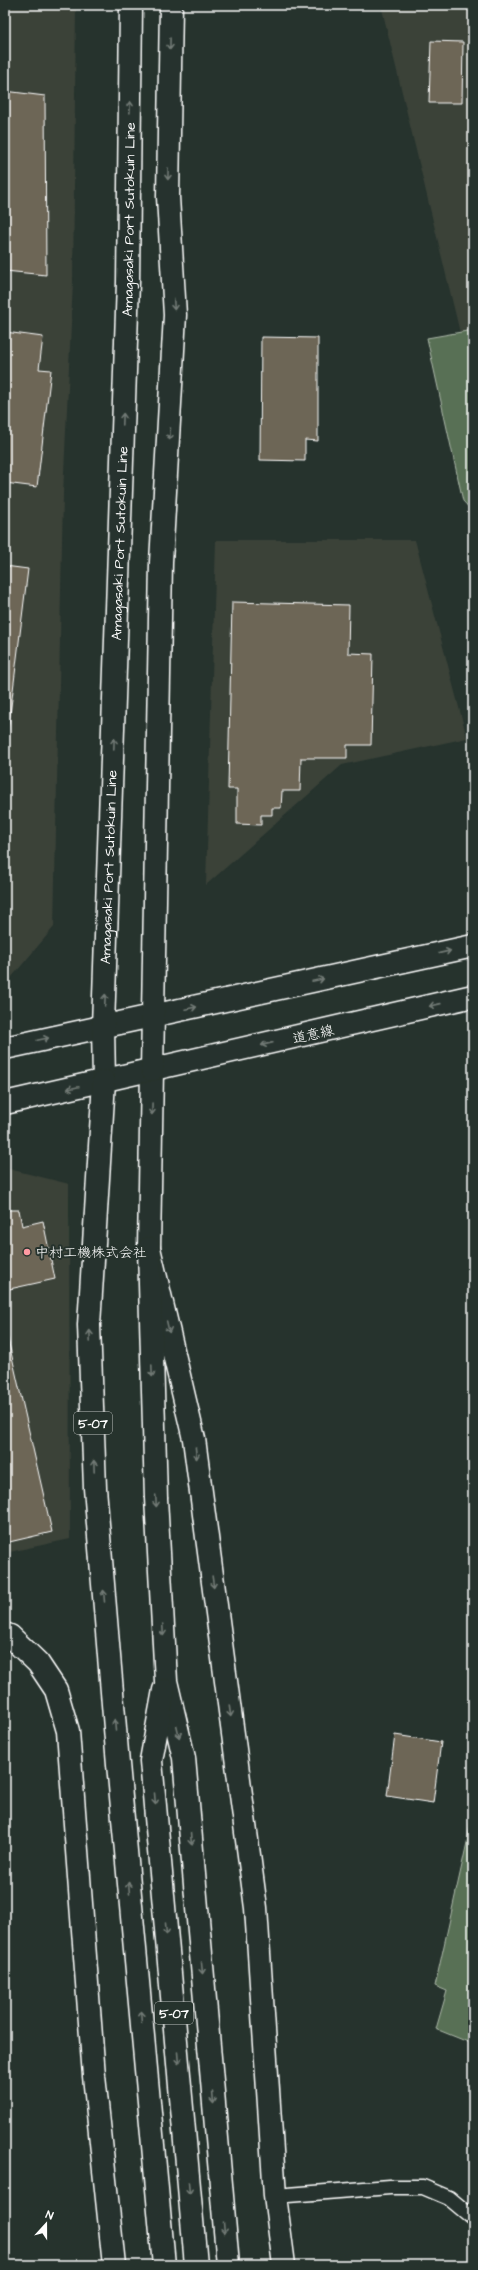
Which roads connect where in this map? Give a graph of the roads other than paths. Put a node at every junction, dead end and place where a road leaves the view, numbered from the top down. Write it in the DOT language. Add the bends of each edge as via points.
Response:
graph roads {
  1 [pos="131,5"];
  2 [pos="171,5"];
  3 [pos="473,946"];
  4 [pos="473,996"];
  5 [pos="153,1016"];
  6 [pos="103,1026"];
  7 [pos="5,1048"];
  8 [pos="152,1070"];
  9 [pos="104,1081"];
  10 [pos="5,1103"];
  11 [pos="149,1248"];
  12 [pos="5,1634"];
  13 [pos="166,1681"];
  14 [pos="150,2113"];
  15 [pos="274,2196"];
  16 [pos="473,2218"];
  17 [pos="114,2265"];
  18 [pos="150,2265"];
  19 [pos="164,2265"];
  20 [pos="196,2265"];
  21 [pos="228,2265"];
  22 [pos="284,2265"];
  6 -- 1 [label="main road, Amagasaki Port Sutokuin Line, one-way" via="127,290"];
  2 -- 5 [label="main road, one-way" via="168,197 175,315 161,562"];
  5 -- 3 [label="main road, one-way"];
  4 -- 8 [label="main road, 道意線, one-way"];
  5 -- 6 [label="main road"];
  5 -- 8 [label="main road"];
  7 -- 6 [label="main road, one-way"];
  6 -- 9 [label="main road, Amagasaki Port Sutokuin Line"];
  8 -- 9 [label="main road, 道意線"];
  8 -- 11 [label="main road, one-way"];
  9 -- 10 [label="main road, 道意線, one-way"];
  14 -- 9 [label="main road, 5-07, one-way" via="95,1488 89,1325"];
  11 -- 13 [label="main road, 5-07, one-way" via="156,1498"];
  11 -- 15 [label="main road, one-way" via="194,1439 256,1908"];
  12 -- 17 [label="main road" via="38,1662 56,1690 68,1731 94,2076"];
  13 -- 20 [label="main road, 5-07, one-way" via="151,1761"];
  13 -- 21 [label="main road, 5-07, one-way" via="184,1758"];
  14 -- 18 [label="main road, 5-07"];
  14 -- 19 [label="main road, 5-07"];
  15 -- 16 [label="lane" via="423,2187 449,2198"];
  15 -- 22 [label="main road"];
}
